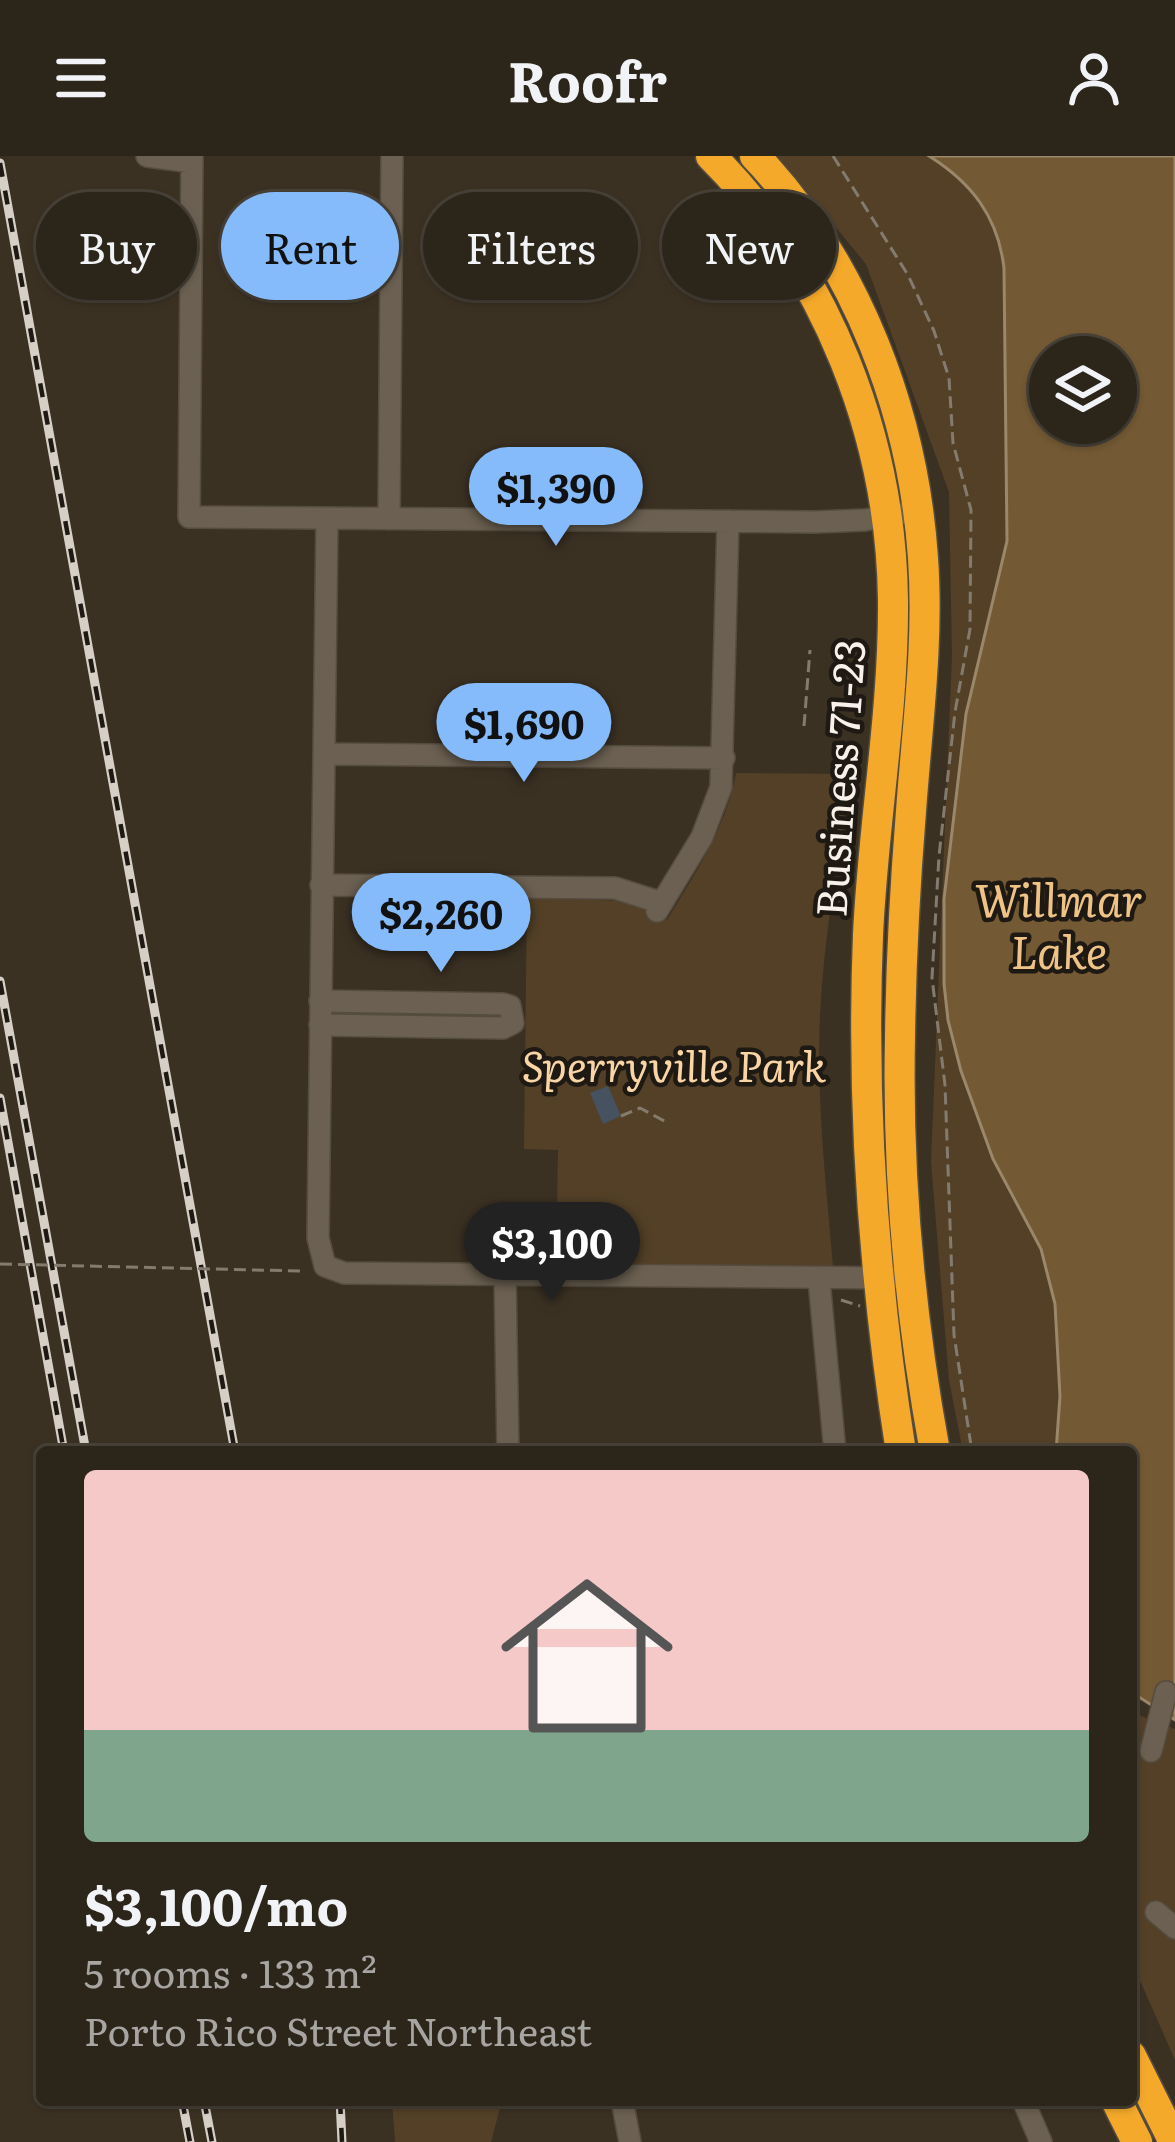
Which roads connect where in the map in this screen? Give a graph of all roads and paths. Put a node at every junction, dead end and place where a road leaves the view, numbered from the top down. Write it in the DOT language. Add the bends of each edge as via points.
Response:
graph roads {
  1 [pos="147,156"];
  2 [pos="392,156"];
  3 [pos="711,156"];
  4 [pos="755,156"];
  5 [pos="192,159"];
  6 [pos="919,511"];
  7 [pos="885,517"];
  8 [pos="327,518"];
  9 [pos="388,519"];
  10 [pos="728,521"];
  11 [pos="810,650"];
  12 [pos="804,726"];
  13 [pos="324,754"];
  14 [pos="724,758"];
  15 [pos="321,885"];
  16 [pos="320,1013"];
  17 [pos="621,1116"];
  18 [pos="668,1123"];
  19 [pos="0,1264"];
  20 [pos="310,1265"];
  21 [pos="505,1275"];
  22 [pos="910,1278"];
  23 [pos="877,1279"];
  24 [pos="819,1280"];
  25 [pos="951,1300"];
  26 [pos="508,1446"];
  27 [pos="834,1446"];
  28 [pos="901,1446"];
  29 [pos="934,1446"];
  30 [pos="971,1446"];
  31 [pos="1166,1692"];
  32 [pos="1151,1751"];
  33 [pos="1156,1912"];
  34 [pos="1175,1928"];
  35 [pos="1137,2068"];
  36 [pos="623,2106"];
  37 [pos="1026,2106"];
  38 [pos="1119,2106"];
  39 [pos="1173,2141"];
  40 [pos="630,2142"];
  41 [pos="1041,2142"];
  42 [pos="1137,2142"];
  1 -- 5 [label="street"];
  2 -- 9 [label="street"];
  3 -- 7 [label="highway, Business 71-23" via="769,223 840,346 878,466"];
  4 -- 6 [label="highway, Business 71-23" via="833,260 867,326"];
  5 -- 8 [label="street" via="189,517"];
  6 -- 7 [label="street"];
  6 -- 22 [label="highway, Business 71-23" via="924,666 899,1043"];
  7 -- 10 [label="street"];
  7 -- 23 [label="highway, Business 71-23" via="892,631 868,935"];
  8 -- 9 [label="street"];
  8 -- 13 [label="street"];
  9 -- 10 [label="street"];
  10 -- 14 [label="street"];
  11 -- 12 [label="path"];
  13 -- 14 [label="street"];
  13 -- 15 [label="street"];
  14 -- 15 [label="street" via="712,815 660,907 615,888"];
  15 -- 16 [label="street"];
  16 -- 16 [label="street" via="503,1028 515,1017 503,1004"];
  16 -- 20 [label="street"];
  17 -- 18 [label="path" via="640,1108"];
  19 -- 20 [label="path, bridge"];
  20 -- 21 [label="street" via="344,1273"];
  21 -- 24 [label="street"];
  21 -- 26 [label="street"];
  22 -- 23 [label="street"];
  22 -- 29 [label="highway, Business 71-23"];
  23 -- 24 [label="street"];
  23 -- 28 [label="highway, Business 71-23"];
  24 -- 27 [label="street"];
  25 -- 30 [label="path"];
  31 -- 32 [label="street"];
  33 -- 34 [label="street"];
  35 -- 39 [label="highway"];
  36 -- 40 [label="street"];
  37 -- 41 [label="street"];
  38 -- 42 [label="highway"];
}
